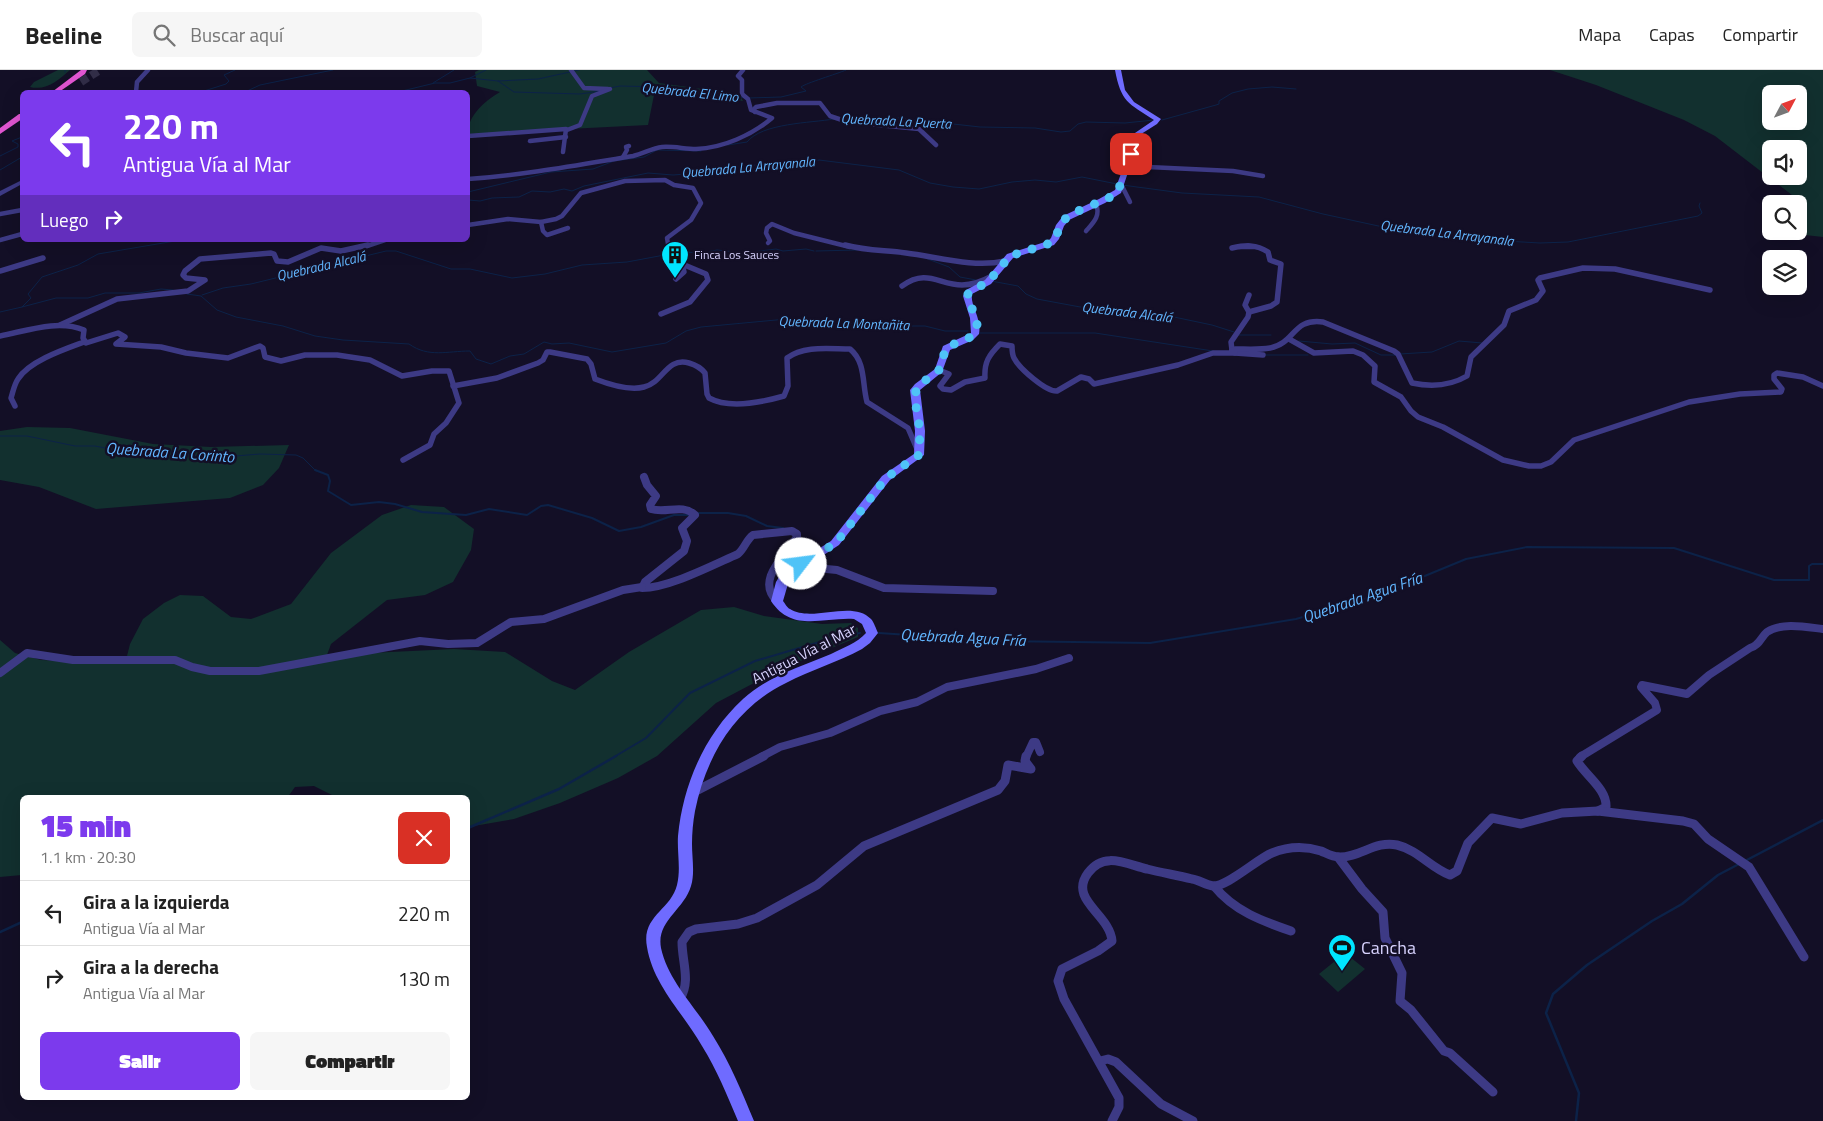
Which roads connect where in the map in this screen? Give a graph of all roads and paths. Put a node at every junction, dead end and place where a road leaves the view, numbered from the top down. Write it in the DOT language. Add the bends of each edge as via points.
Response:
graph roads {
  1 [pos="84,70"];
  2 [pos="148,70"];
  3 [pos="743,70"];
  4 [pos="1118,70"];
  5 [pos="572,71"];
  6 [pos="81,82"];
  7 [pos="58,90"];
  8 [pos="68,90"];
  9 [pos="136,90"];
  10 [pos="755,112"];
  11 [pos="20,117"];
  12 [pos="20,125"];
  13 [pos="567,130"];
  14 [pos="0,132"];
  15 [pos="470,136"];
  16 [pos="566,137"];
  17 [pos="0,139"];
  18 [pos="530,141"];
  19 [pos="936,145"];
  20 [pos="629,146"];
  21 [pos="563,152"];
  22 [pos="623,156"];
  23 [pos="1127,166"];
  24 [pos="1263,176"];
  25 [pos="470,179"];
  26 [pos="20,183"];
  27 [pos="1121,184"];
  28 [pos="0,194"];
  29 [pos="1130,202"];
  30 [pos="1096,204"];
  31 [pos="20,210"];
  32 [pos="0,214"];
  33 [pos="541,222"];
  34 [pos="470,226"];
  35 [pos="568,228"];
  36 [pos="1086,231"];
  37 [pos="20,235"];
  38 [pos="0,240"];
  39 [pos="377,242"];
  40 [pos="768,243"];
  41 [pos="1232,248"];
  42 [pos="42,258"];
  43 [pos="1005,261"];
  44 [pos="682,264"];
  45 [pos="0,271"];
  46 [pos="992,276"];
  47 [pos="676,278"];
  48 [pos="902,286"];
  49 [pos="1710,290"];
  50 [pos="1249,295"];
  51 [pos="1249,312"];
  52 [pos="662,314"];
  53 [pos="58,326"];
  54 [pos="0,336"];
  55 [pos="1289,339"];
  56 [pos="84,342"];
  57 [pos="1233,352"];
  58 [pos="1263,355"];
  59 [pos="939,370"];
  60 [pos="453,386"];
  61 [pos="1823,386"];
  62 [pos="15,406"];
  63 [pos="919,453"];
  64 [pos="403,460"];
  65 [pos="644,477"];
  66 [pos="820,554"];
  67 [pos="642,587"];
  68 [pos="993,591"];
  69 [pos="777,601"];
  70 [pos="1823,628"];
  71 [pos="1069,658"];
  72 [pos="0,672"];
  73 [pos="1040,752"];
  74 [pos="694,792"];
  75 [pos="1598,810"];
  76 [pos="1338,857"];
  77 [pos="1214,886"];
  78 [pos="1292,931"];
  79 [pos="1804,957"];
  80 [pos="680,999"];
  81 [pos="1100,1061"];
  82 [pos="1493,1092"];
  83 [pos="746,1121"];
  84 [pos="1112,1121"];
  85 [pos="1192,1121"];
  1 -- 7 [label="highway"];
  2 -- 9 [label="street" via="138,82"];
  3 -- 10 [label="street" via="738,76 742,80 742,92"];
  4 -- 23 [label="main road" via="1122,90 1132,103 1158,119 1135,135"];
  5 -- 13 [label="street" via="584,88 610,89 592,96 580,125"];
  6 -- 8 [label="highway"];
  10 -- 19 [label="street" via="756,107 776,103 820,103 828,114 848,122 920,129"];
  10 -- 22 [label="street" via="772,118 736,141 692,150 662,147"];
  11 -- 14 [label="highway"];
  12 -- 17 [label="highway"];
  13 -- 15 [label="street"];
  13 -- 16 [label="street"];
  16 -- 18 [label="street"];
  16 -- 21 [label="street"];
  20 -- 22 [label="street"];
  22 -- 25 [label="street" via="523,175"];
  23 -- 24 [label="street" via="1233,171"];
  23 -- 27 [label="main road"];
  26 -- 28 [label="street"];
  27 -- 29 [label="street"];
  27 -- 30 [label="main road" via="1114,195"];
  30 -- 36 [label="street" via="1096,220"];
  30 -- 43 [label="main road" via="1064,220 1051,243 1022,251"];
  31 -- 32 [label="street"];
  33 -- 34 [label="street" via="508,219"];
  33 -- 35 [label="street" via="547,236"];
  33 -- 44 [label="street" via="562,216 582,193 608,184 662,179 674,186 690,186 701,203 691,220 667,238 668,244 681,253"];
  37 -- 38 [label="street"];
  39 -- 53 [label="street" via="345,250 318,249 288,262 277,261 271,252 200,259 183,275 204,280 192,289 117,299"];
  40 -- 43 [label="street" via="767,228 772,224 794,233 869,251 906,252 985,263"];
  41 -- 51 [label="street" via="1259,247 1267,251 1270,260 1281,264 1278,302"];
  42 -- 45 [label="street"];
  43 -- 46 [label="main road"];
  44 -- 47 [label="street" via="684,272"];
  44 -- 52 [label="street" via="706,274 708,280 690,302"];
  46 -- 48 [label="street" via="981,282 961,285 932,277 909,281"];
  46 -- 59 [label="main road" via="967,296 976,318 974,334 946,348"];
  49 -- 55 [label="street" via="1615,270 1583,268 1540,278 1543,288 1540,297 1509,311 1504,325 1471,357 1467,376 1447,385 1412,383 1394,351 1323,322 1301,324"];
  50 -- 51 [label="street" via="1245,305"];
  51 -- 57 [label="street" via="1231,342"];
  53 -- 54 [label="street"];
  53 -- 56 [label="street" via="82,328"];
  55 -- 57 [label="street" via="1269,349 1242,348"];
  55 -- 61 [label="street" via="1314,353 1358,352 1375,366 1374,382 1402,398 1415,415 1485,452 1534,466 1548,464 1574,440 1689,402 1781,392 1774,379 1777,373 1803,377"];
  56 -- 60 [label="street" via="90,343 118,333 125,335 116,344 232,358 260,346 265,357 277,361 326,354 370,360 402,376 446,370 451,373"];
  56 -- 62 [label="street" via="58,352 22,375 11,398"];
  57 -- 58 [label="street"];
  57 -- 59 [label="street" via="1212,354 1094,384 1081,377 1054,391 1046,389 1016,361 1009,344 1000,344 986,358 985,378 981,380 945,390 940,386 949,374"];
  59 -- 63 [label="main road" via="916,390"];
  60 -- 63 [label="street" via="488,380 525,368 543,360 548,351 587,359 597,380 640,388 652,384 673,363 681,361 706,373 707,394 711,400 734,403 784,396 788,386 787,358 791,354 850,349 855,352 862,370 867,402 908,428"];
  60 -- 64 [label="street" via="459,398 454,412 434,434 430,445"];
  63 -- 66 [label="main road" via="886,478 836,543"];
  65 -- 67 [label="street" via="656,496 650,509 658,512 685,509 695,515 682,528 687,541 684,551"];
  66 -- 68 [label="street" via="816,568 837,570 884,588"];
  66 -- 69 [label="main road" via="786,575"];
  67 -- 69 [label="street" via="650,588 695,573 738,554 753,535 792,531 797,537 769,581 768,588"];
  67 -- 72 [label="street" via="624,590 544,620 511,622 477,643 420,641 246,672 210,671 175,660 73,660 27,653"];
  69 -- 74 [label="main road, Antigua Vía al Mar" via="783,612 796,617 840,614 859,617 872,633 852,648 773,684 749,700 708,751"];
  70 -- 75 [label="street" via="1793,625 1772,631 1761,638 1757,646 1687,694 1642,685 1657,710 1578,758 1607,802 1606,807"];
  71 -- 74 [label="street" via="1036,670 948,687 917,702 880,711 830,733 780,747"];
  73 -- 80 [label="street" via="1033,742 1025,762 1030,769 1008,765 1004,785 998,790 864,846 817,885 757,918 689,932 682,942 686,985"];
  74 -- 80 [label="main road, Antigua Vía al Mar" via="685,837 684,886 657,923 653,934 659,964"];
  75 -- 76 [label="street" via="1562,812 1522,824 1492,818 1468,844 1457,872 1450,875 1412,851 1396,845 1385,844"];
  75 -- 79 [label="street" via="1694,824 1708,839 1749,867"];
  76 -- 77 [label="street" via="1319,851 1286,848 1254,862 1227,882"];
  76 -- 82 [label="street" via="1383,912 1385,938 1402,974 1400,1001 1444,1051"];
  77 -- 78 [label="street" via="1247,916"];
  77 -- 81 [label="street" via="1113,860 1100,862 1085,876 1081,886 1083,895 1107,924 1112,941 1062,969 1058,981 1064,999"];
  80 -- 83 [label="main road, Antigua Vía al Mar" via="707,1038"];
  81 -- 84 [label="street" via="1119,1098 1119,1107"];
  81 -- 85 [label="street" via="1116,1062 1161,1104"];
}
